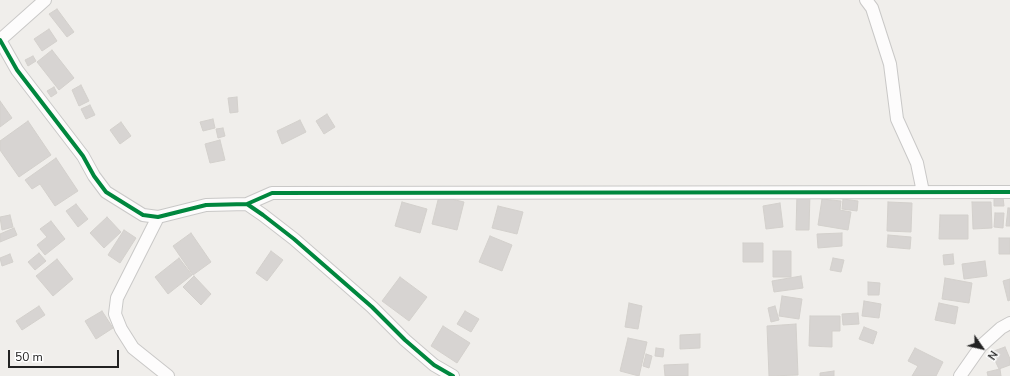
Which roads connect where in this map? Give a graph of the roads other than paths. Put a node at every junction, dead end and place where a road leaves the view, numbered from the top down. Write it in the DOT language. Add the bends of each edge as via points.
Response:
graph roads {
  1 [pos="45,0"];
  2 [pos="866,0"];
  3 [pos="0,40"];
  4 [pos="923,192"];
  5 [pos="1010,192"];
  6 [pos="247,204"];
  7 [pos="158,217"];
  8 [pos="1010,323"];
  9 [pos="168,376"];
  10 [pos="453,376"];
  11 [pos="960,376"];
  1 -- 3 [label="street"];
  2 -- 4 [label="street" via="872,8 890,64 897,119 917,163"];
  3 -- 7 [label="street" via="17,70 83,156 106,192 143,215"];
  4 -- 5 [label="street"];
  4 -- 6 [label="street" via="272,193"];
  6 -- 7 [label="street" via="206,204"];
  6 -- 10 [label="street" via="294,239 434,365"];
  7 -- 9 [label="street" via="117,298 115,314 133,348"];
  8 -- 11 [label="street" via="981,346"];
}
